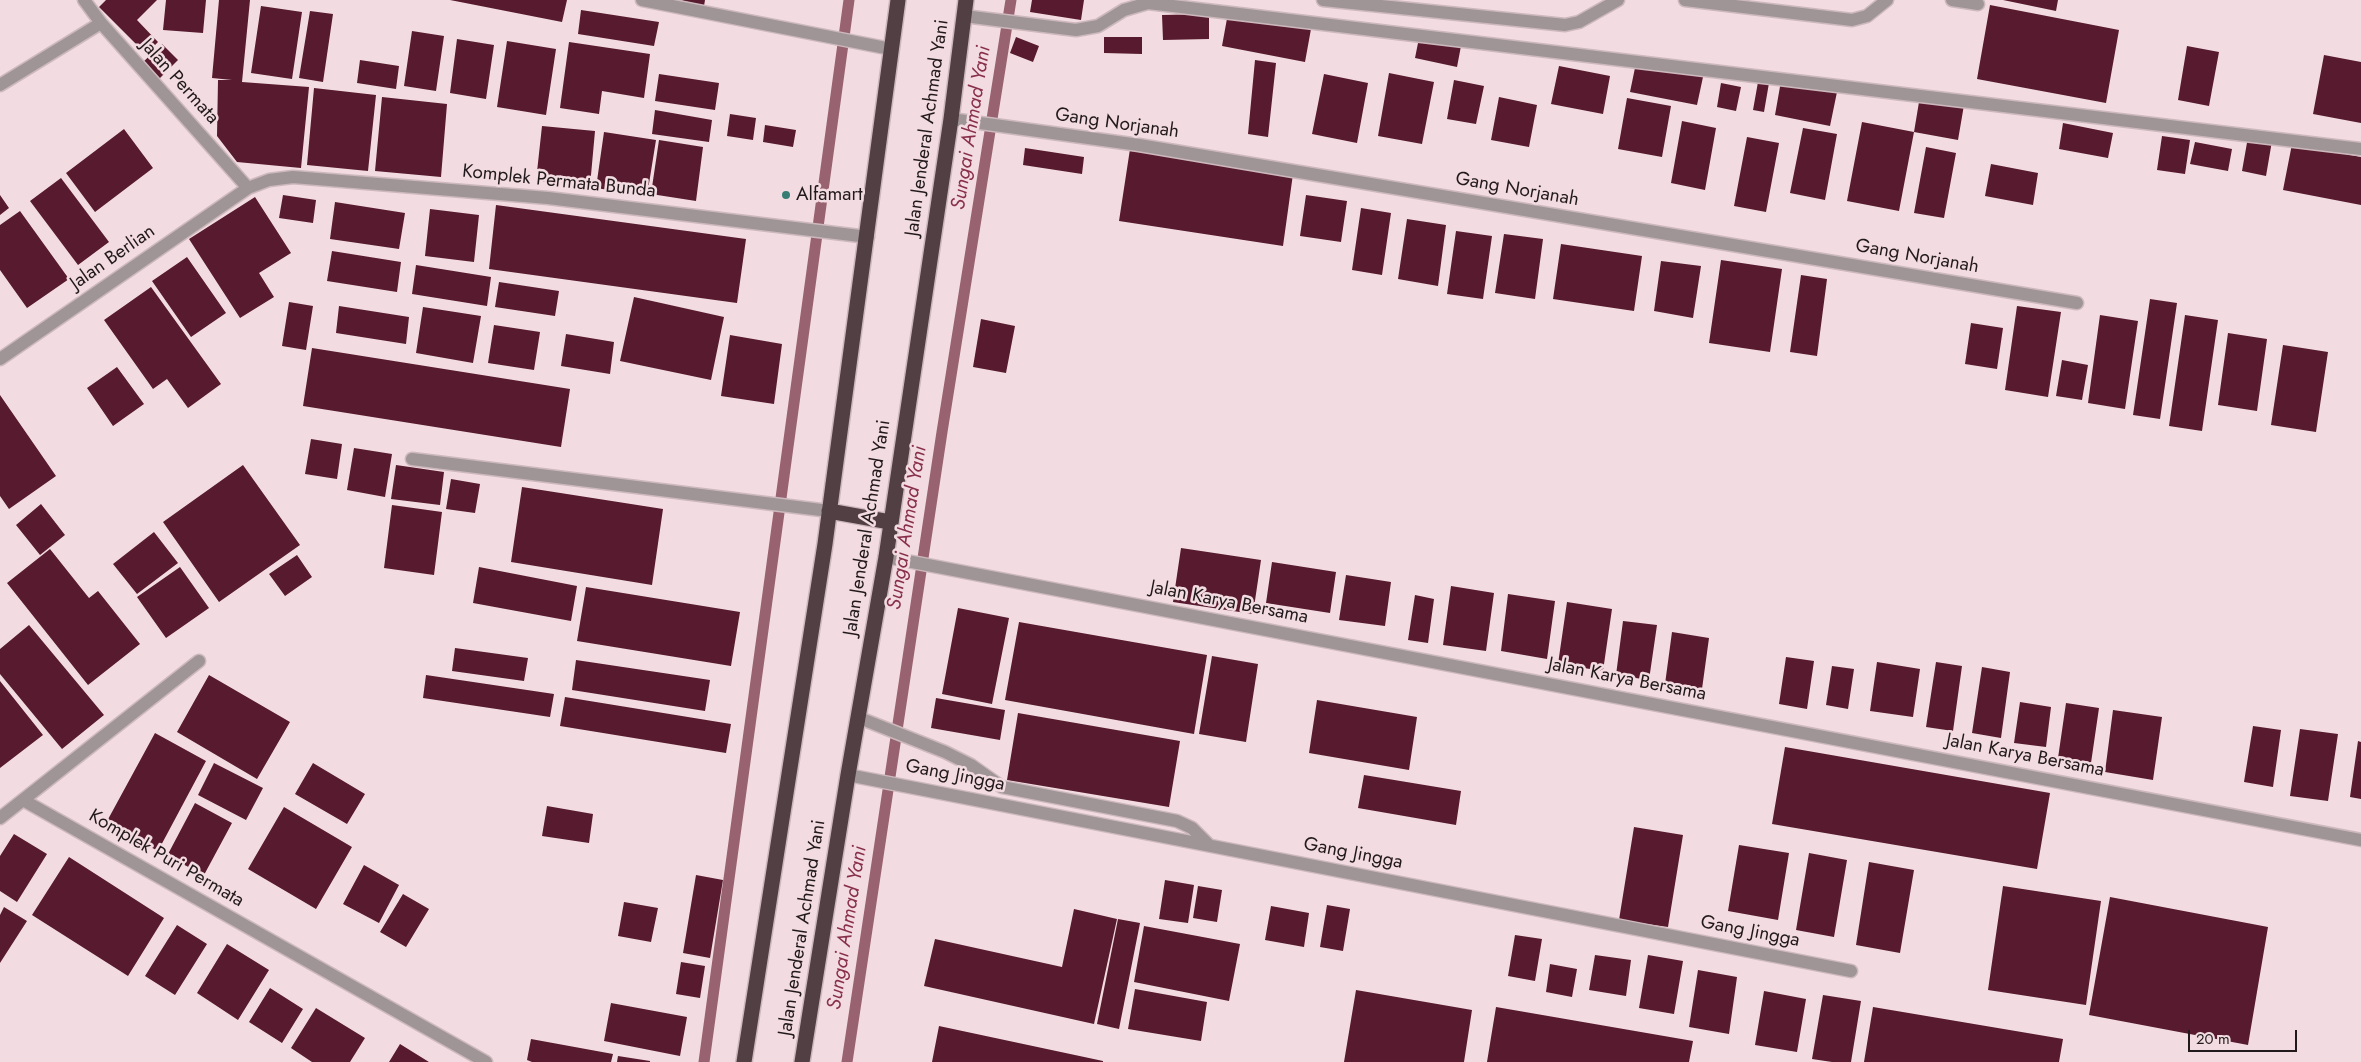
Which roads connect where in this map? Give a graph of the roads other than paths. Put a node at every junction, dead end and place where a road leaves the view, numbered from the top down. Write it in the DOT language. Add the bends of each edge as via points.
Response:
graph roads {
  1 [pos="84,0"];
  2 [pos="642,0"];
  3 [pos="898,0"];
  4 [pos="966,0"];
  5 [pos="1323,0"];
  6 [pos="1618,0"];
  7 [pos="1685,0"];
  8 [pos="1887,0"];
  9 [pos="1952,0"];
  10 [pos="1978,4"];
  11 [pos="964,16"];
  12 [pos="101,23"];
  13 [pos="890,49"];
  14 [pos="0,85"];
  15 [pos="951,119"];
  16 [pos="2361,148"];
  17 [pos="248,188"];
  18 [pos="868,237"];
  19 [pos="2077,303"];
  20 [pos="0,359"];
  21 [pos="412,459"];
  22 [pos="829,511"];
  23 [pos="890,522"];
  24 [pos="886,557"];
  25 [pos="199,661"];
  26 [pos="858,717"];
  27 [pos="848,774"];
  28 [pos="23,800"];
  29 [pos="0,818"];
  30 [pos="2361,840"];
  31 [pos="1209,845"];
  32 [pos="1851,971"];
  33 [pos="486,1062"];
  34 [pos="744,1062"];
  35 [pos="802,1062"];
  1 -- 12 [label="street, Jalan Permata"];
  2 -- 13 [label="street"];
  3 -- 13 [label="highway, Jalan Jenderal Achmad Yani"];
  4 -- 11 [label="highway, Jalan Jenderal Achmad Yani"];
  5 -- 6 [label="street" via="1565,25 1579,22"];
  7 -- 8 [label="street" via="1852,20 1867,16"];
  9 -- 10 [label="street"];
  11 -- 15 [label="highway, Jalan Jenderal Achmad Yani"];
  11 -- 16 [label="street" via="1076,30 1098,26 1124,10 1148,3"];
  12 -- 14 [label="street"];
  12 -- 17 [label="street, Jalan Permata"];
  13 -- 18 [label="highway, Jalan Jenderal Achmad Yani"];
  15 -- 19 [label="street, Gang Norjanah" via="1138,145"];
  15 -- 23 [label="highway, Jalan Jenderal Achmad Yani"];
  17 -- 18 [label="street, Komplek Permata Bunda" via="269,180 302,178 548,198"];
  17 -- 20 [label="street, Jalan Berlian"];
  18 -- 22 [label="highway, Jalan Jenderal Achmad Yani"];
  21 -- 22 [label="street"];
  22 -- 23 [label="highway"];
  22 -- 34 [label="highway, Jalan Jenderal Achmad Yani"];
  23 -- 24 [label="highway, Jalan Jenderal Achmad Yani"];
  24 -- 26 [label="highway, Jalan Jenderal Achmad Yani"];
  24 -- 30 [label="street, Jalan Karya Bersama"];
  25 -- 28 [label="street"];
  26 -- 27 [label="highway, Jalan Jenderal Achmad Yani"];
  26 -- 31 [label="street" via="945,752 1002,787 1177,821 1192,828"];
  27 -- 31 [label="street, Gang Jingga"];
  27 -- 35 [label="highway, Jalan Jenderal Achmad Yani"];
  28 -- 29 [label="street"];
  28 -- 33 [label="street, Komplek Puri Permata"];
  31 -- 32 [label="street, Gang Jingga"];
}
